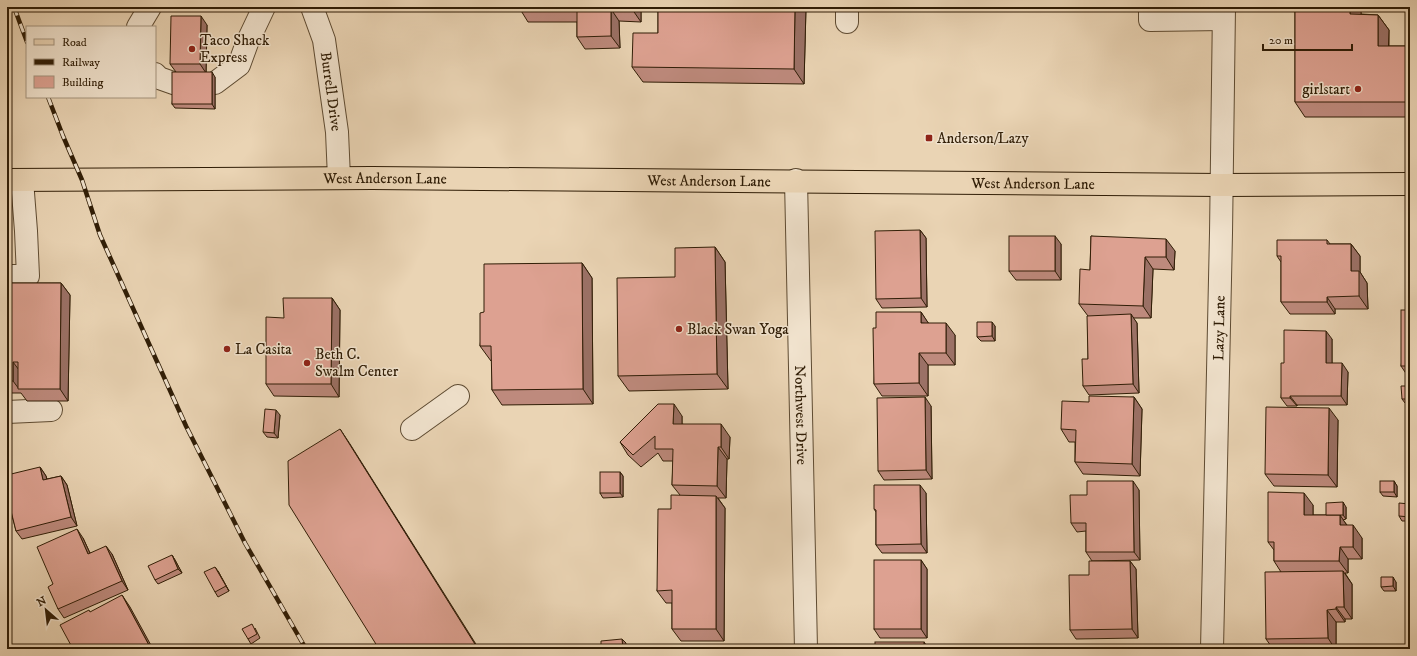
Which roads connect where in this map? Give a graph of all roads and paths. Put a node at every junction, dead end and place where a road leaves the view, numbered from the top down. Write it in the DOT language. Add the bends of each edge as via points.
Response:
graph roads {
  1 [pos="150,7"];
  2 [pos="264,7"];
  3 [pos="312,7"];
  4 [pos="1150,13"];
  5 [pos="1223,13"];
  6 [pos="139,26"];
  7 [pos="156,75"];
  8 [pos="215,83"];
  9 [pos="176,84"];
  10 [pos="339,178"];
  11 [pos="14,180"];
  12 [pos="796,180"];
  13 [pos="1410,184"];
  14 [pos="1221,185"];
  15 [pos="7,276"];
  16 [pos="458,396"];
  17 [pos="51,410"];
  18 [pos="7,412"];
  19 [pos="412,429"];
  20 [pos="806,649"];
  21 [pos="1212,649"];
  1 -- 6 [label="street"];
  2 -- 8 [label="street" via="239,65"];
  3 -- 10 [label="street, Burrell Drive" via="324,40 337,132"];
  4 -- 5 [label="street"];
  5 -- 14 [label="street, Lazy Lane"];
  7 -- 9 [label="street"];
  10 -- 11 [label="main road, West Anderson Lane"];
  10 -- 12 [label="main road, West Anderson Lane"];
  11 -- 15 [label="street" via="26,231 28,276"];
  12 -- 14 [label="main road, West Anderson Lane"];
  12 -- 20 [label="street, Northwest Drive"];
  13 -- 14 [label="main road, West Anderson Lane"];
  14 -- 21 [label="street, Lazy Lane"];
  16 -- 19 [label="street"];
  17 -- 18 [label="street"];
}
